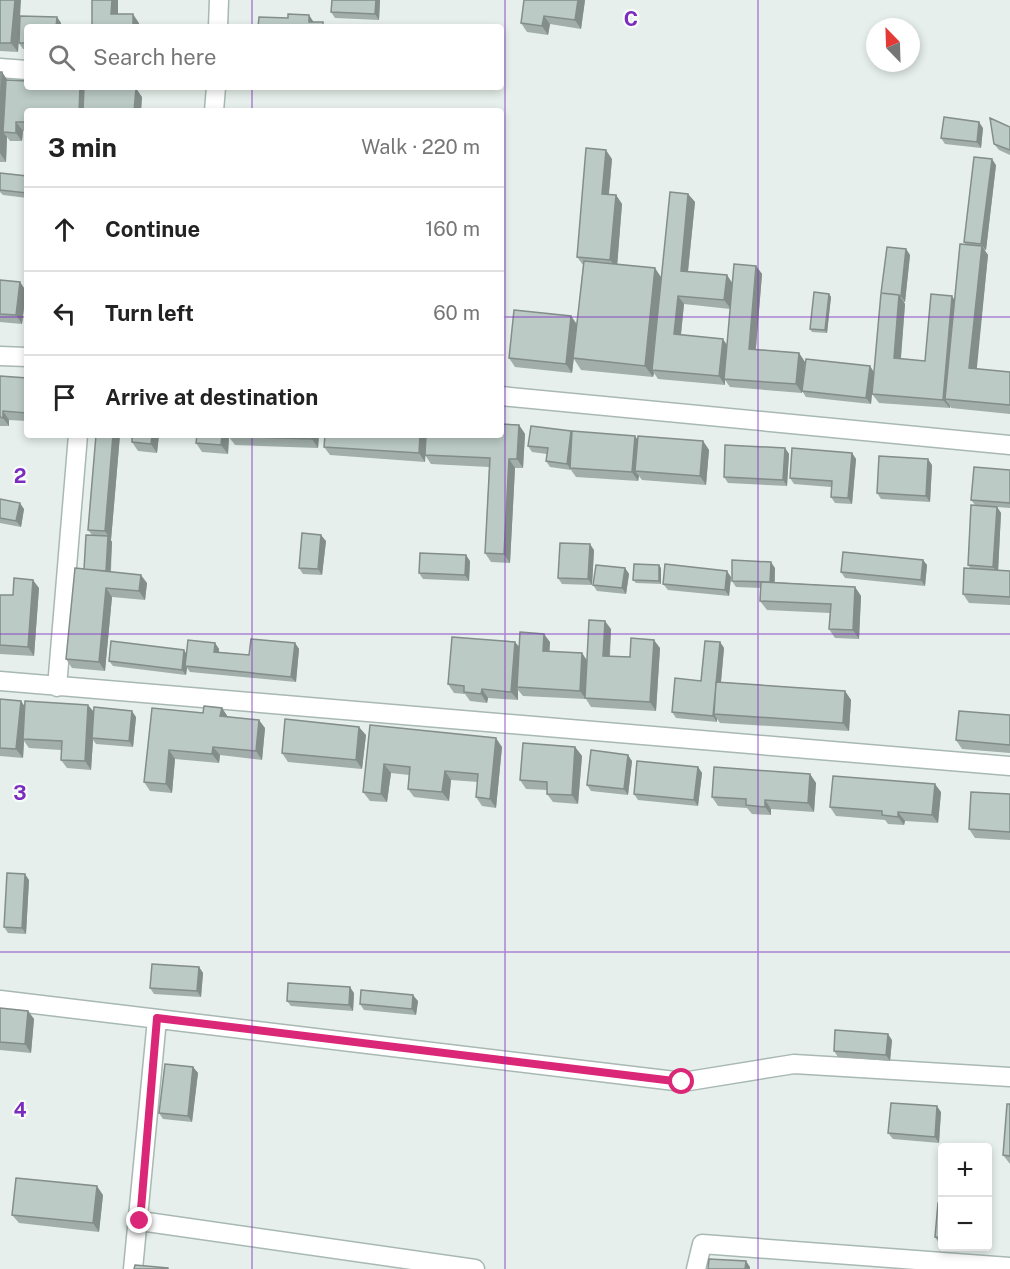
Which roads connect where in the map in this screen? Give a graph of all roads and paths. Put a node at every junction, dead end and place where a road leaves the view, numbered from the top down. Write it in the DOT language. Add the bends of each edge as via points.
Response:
graph roads {
  1 [pos="219,0"];
  2 [pos="218,24"];
  3 [pos="0,68"];
  4 [pos="24,70"];
  5 [pos="216,90"];
  6 [pos="214,108"];
  7 [pos="0,356"];
  8 [pos="24,357"];
  9 [pos="504,396"];
  10 [pos="78,438"];
  11 [pos="1010,445"];
  12 [pos="0,681"];
  13 [pos="57,687"];
  14 [pos="1010,766"];
  15 [pos="0,1000"];
  16 [pos="157,1018"];
  17 [pos="1010,1077"];
  18 [pos="140,1221"];
  19 [pos="1010,1267"];
  20 [pos="133,1269"];
  21 [pos="475,1269"];
  22 [pos="696,1269"];
  1 -- 2 [label="street"];
  3 -- 4 [label="street"];
  5 -- 6 [label="street"];
  7 -- 8 [label="street"];
  9 -- 11 [label="street"];
  10 -- 13 [label="street"];
  12 -- 13 [label="street"];
  13 -- 14 [label="street"];
  15 -- 16 [label="street"];
  16 -- 17 [label="street" via="682,1082 794,1064"];
  16 -- 18 [label="street"];
  18 -- 20 [label="street"];
  18 -- 21 [label="street"];
  19 -- 22 [label="street" via="702,1244"];
}
